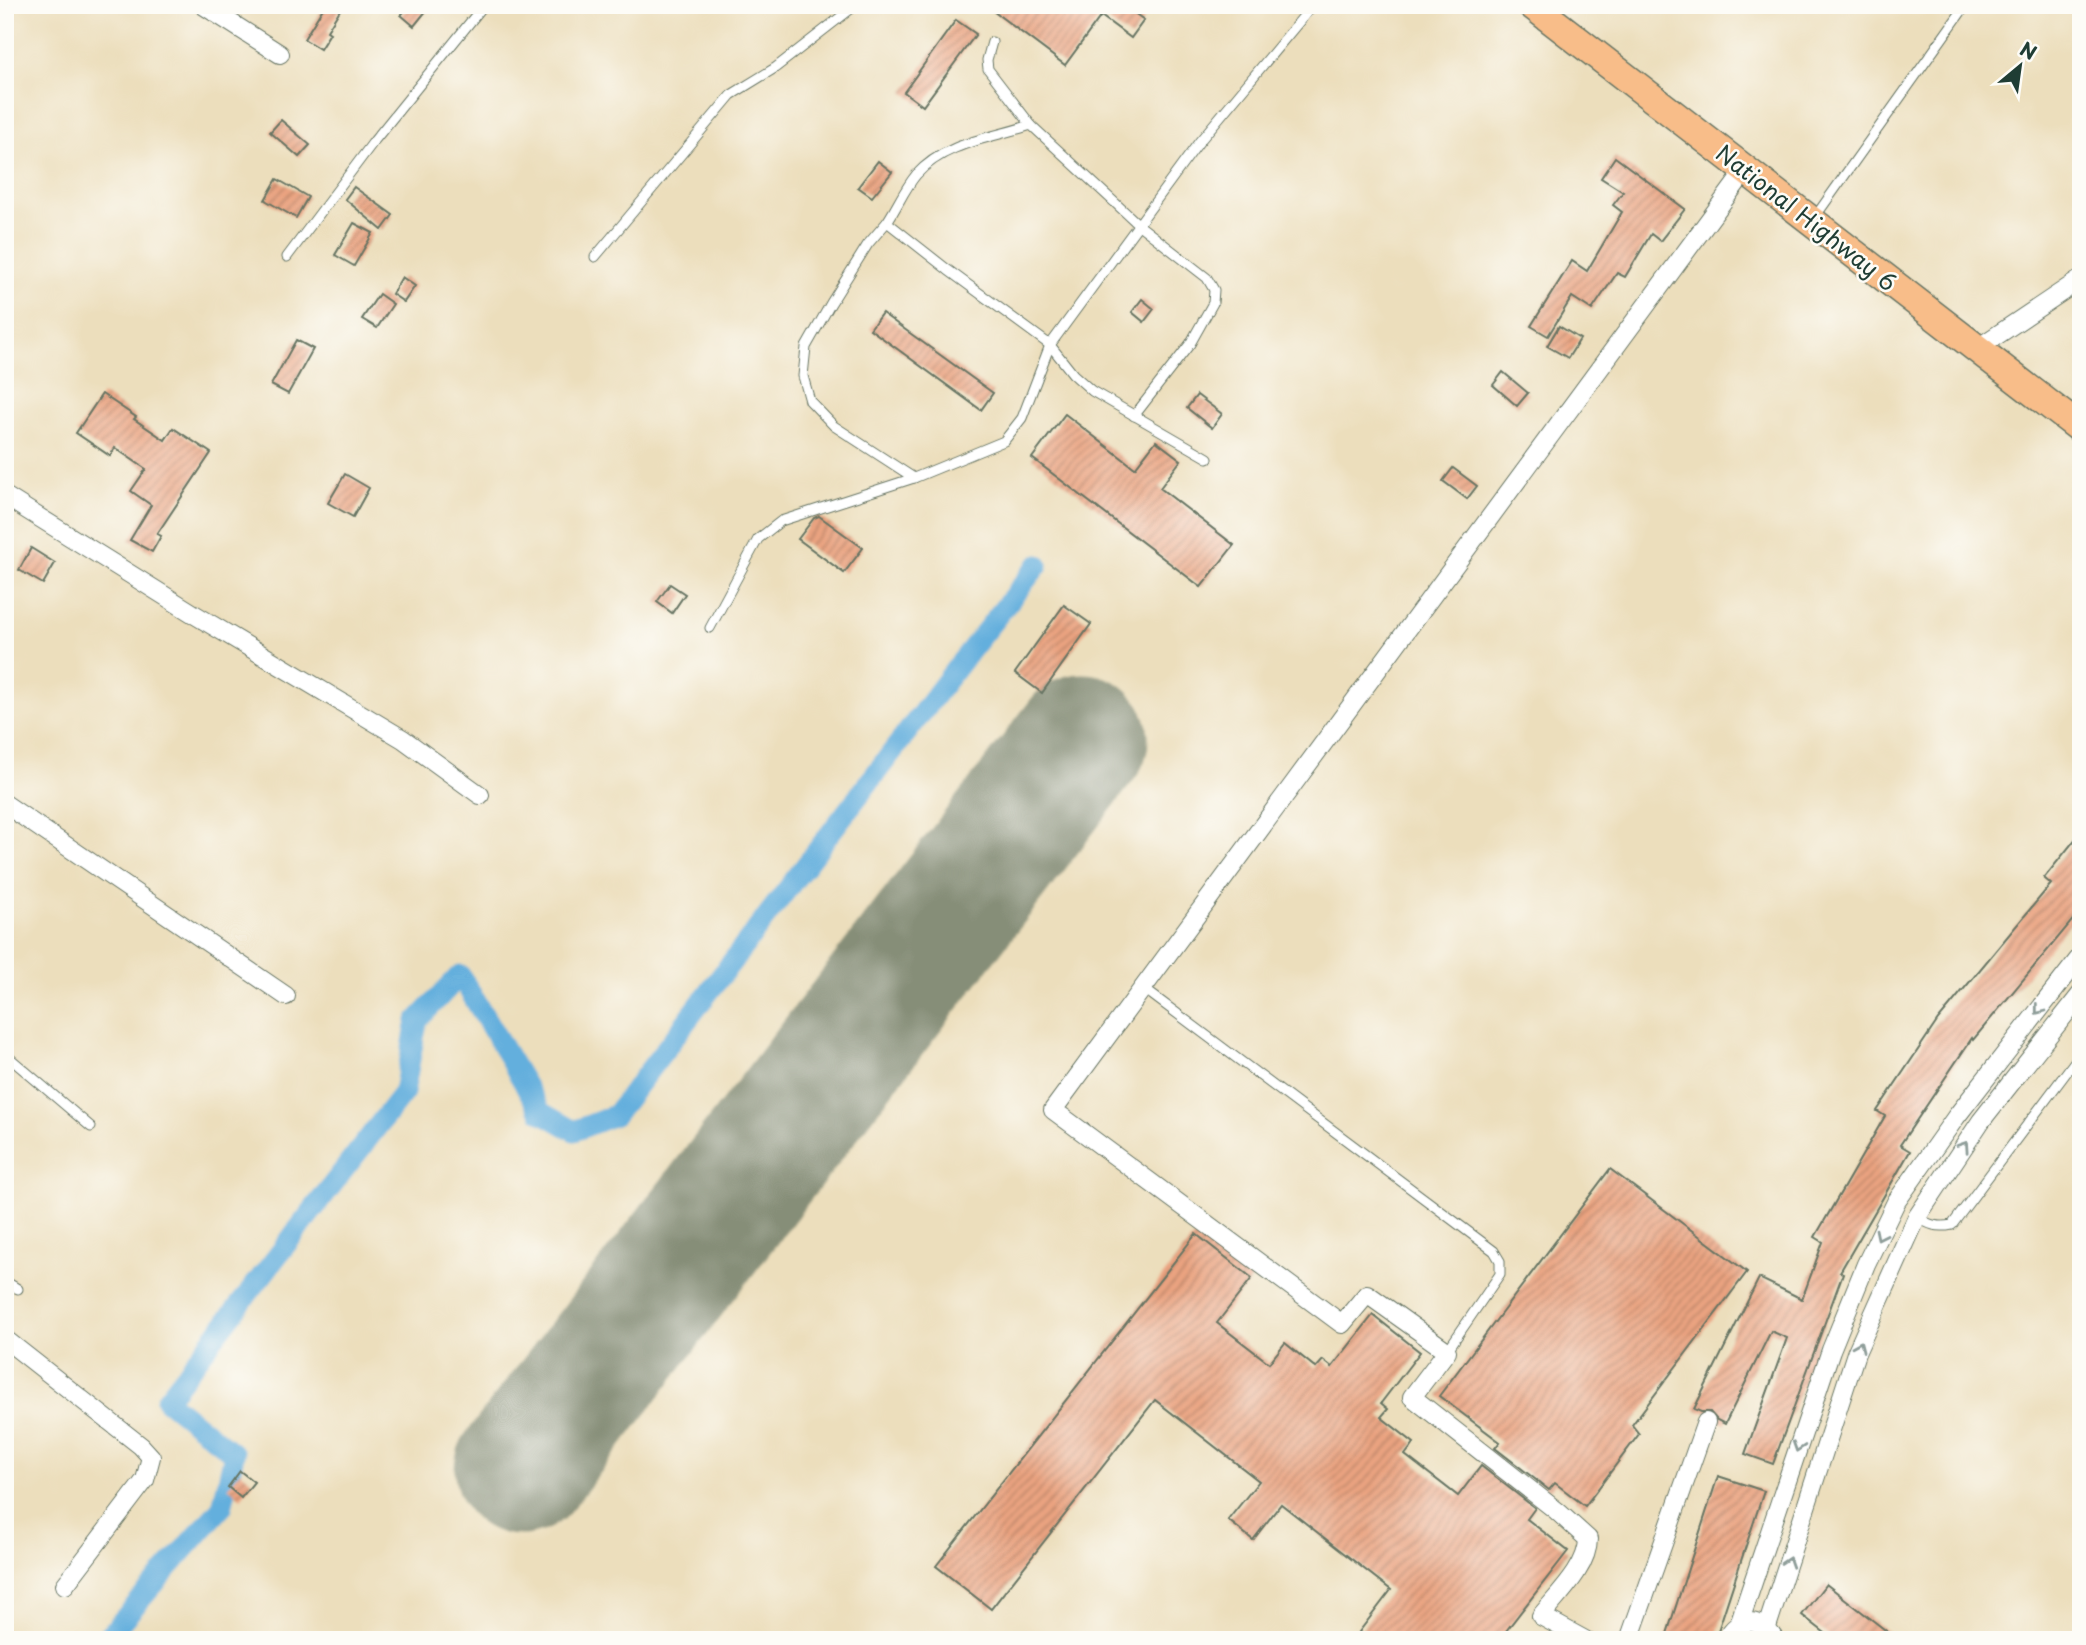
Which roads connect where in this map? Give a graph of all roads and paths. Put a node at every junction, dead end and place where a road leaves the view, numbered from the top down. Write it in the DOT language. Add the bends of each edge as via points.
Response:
graph roads {
  1 [pos="203,5"];
  2 [pos="484,5"];
  3 [pos="856,5"];
  4 [pos="1532,5"];
  5 [pos="1966,5"];
  6 [pos="1306,7"];
  7 [pos="992,42"];
  8 [pos="280,54"];
  9 [pos="1031,124"];
  10 [pos="1746,170"];
  11 [pos="887,222"];
  12 [pos="1812,222"];
  13 [pos="1139,225"];
  14 [pos="287,257"];
  15 [pos="595,257"];
  16 [pos="2081,279"];
  17 [pos="1050,345"];
  18 [pos="1978,348"];
  19 [pos="1134,416"];
  20 [pos="2081,429"];
  21 [pos="1208,458"];
  22 [pos="914,478"];
  23 [pos="5,496"];
  24 [pos="710,628"];
  25 [pos="480,795"];
  26 [pos="5,804"];
  27 [pos="2081,956"];
  28 [pos="1143,988"];
  29 [pos="2081,994"];
  30 [pos="286,996"];
  31 [pos="2081,1053"];
  32 [pos="5,1054"];
  33 [pos="91,1127"];
  34 [pos="1896,1202"];
  35 [pos="1917,1217"];
  36 [pos="5,1280"];
  37 [pos="18,1289"];
  38 [pos="5,1339"];
  39 [pos="1447,1351"];
  40 [pos="1706,1422"];
  41 [pos="65,1585"];
  42 [pos="1739,1624"];
  43 [pos="1773,1637"];
  44 [pos="1585,1640"];
  45 [pos="1629,1640"];
  46 [pos="1726,1640"];
  1 -- 8 [label="street"];
  2 -- 14 [label="lane"];
  3 -- 15 [label="lane" via="775,68 731,95"];
  4 -- 10 [label="highway, National Highway 6"];
  5 -- 12 [label="lane"];
  6 -- 13 [label="lane"];
  7 -- 9 [label="lane" via="988,69"];
  9 -- 11 [label="lane" via="957,146 933,159 915,176"];
  9 -- 13 [label="lane"];
  10 -- 12 [label="highway, National Highway 6"];
  10 -- 28 [label="street"];
  11 -- 17 [label="lane"];
  11 -- 22 [label="lane" via="868,244 806,348 803,376 810,401 834,426"];
  12 -- 18 [label="highway, National Highway 6"];
  13 -- 17 [label="lane"];
  13 -- 19 [label="lane" via="1206,278 1214,290 1213,303 1190,344"];
  16 -- 18 [label="street"];
  17 -- 19 [label="lane" via="1092,391"];
  17 -- 22 [label="lane" via="1022,418 1004,441"];
  18 -- 20 [label="highway, National Highway 6"];
  19 -- 21 [label="lane"];
  22 -- 24 [label="lane" via="780,521 758,539"];
  23 -- 25 [label="street" via="403,739"];
  26 -- 30 [label="street"];
  27 -- 34 [label="street, one-way"];
  28 -- 39 [label="lane" via="1494,1251 1500,1274"];
  28 -- 39 [label="street" via="1054,1110 1342,1324 1367,1294"];
  35 -- 29 [label="street, one-way" via="1981,1121"];
  31 -- 35 [label="lane" via="1952,1224 1930,1225"];
  32 -- 33 [label="lane"];
  34 -- 35 [label="street"];
  34 -- 42 [label="street, one-way" via="1830,1350"];
  43 -- 35 [label="street, one-way" via="1856,1353"];
  36 -- 37 [label="lane"];
  38 -- 41 [label="street" via="141,1446 150,1458 145,1480"];
  39 -- 44 [label="street" via="1412,1397 1588,1539 1588,1552 1541,1616"];
  40 -- 45 [label="street"];
  42 -- 43 [label="street" via="1753,1622"];
  42 -- 46 [label="street"];
}
